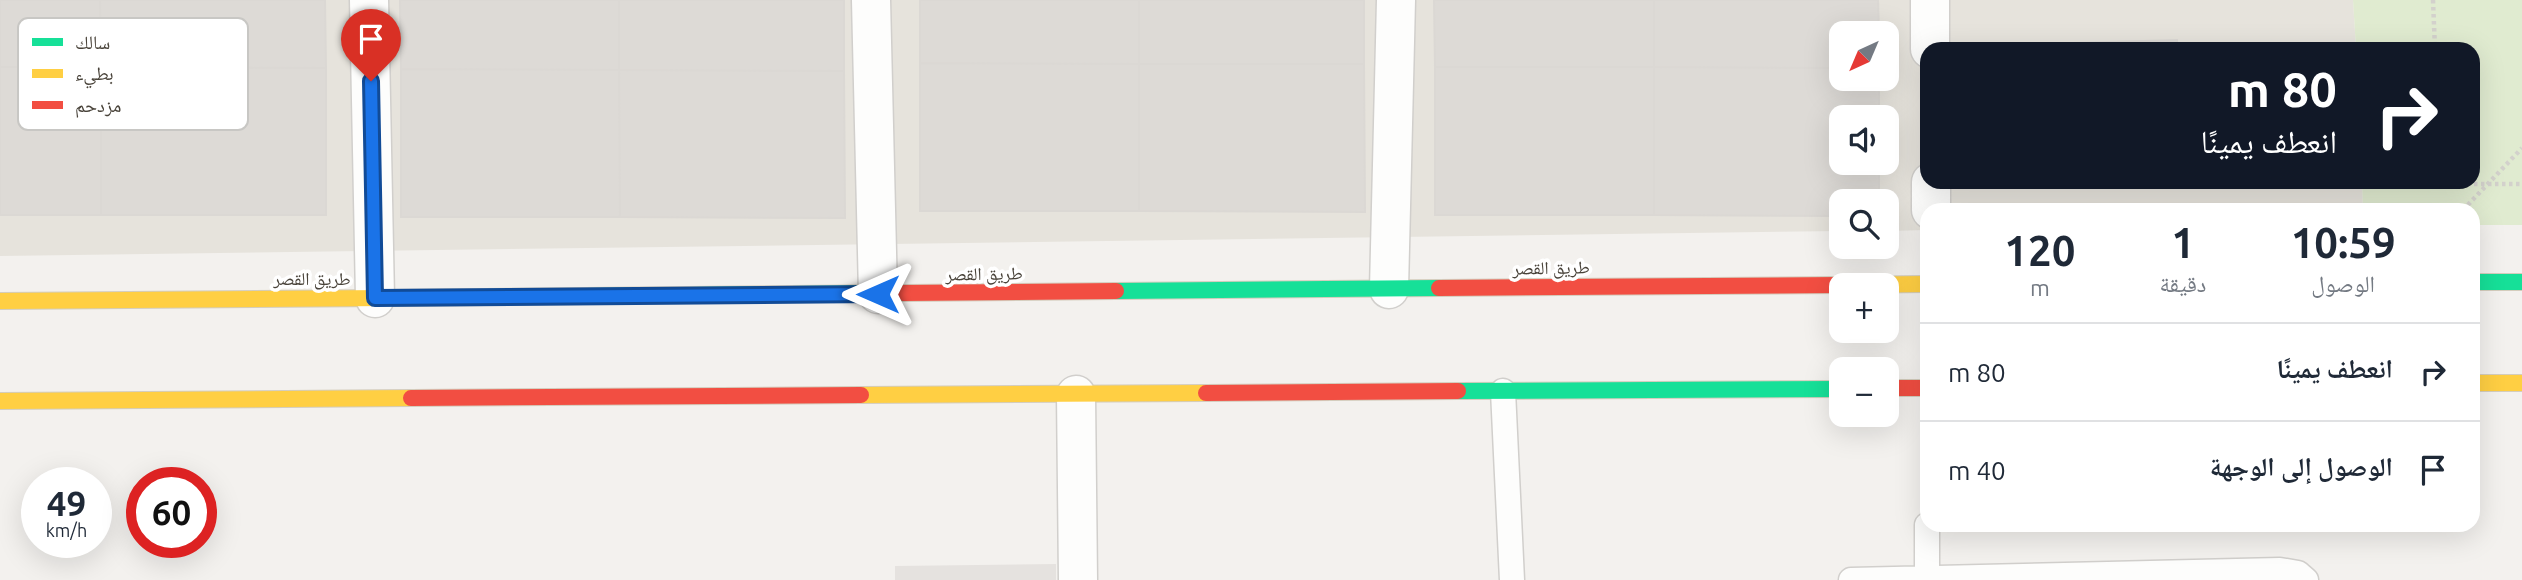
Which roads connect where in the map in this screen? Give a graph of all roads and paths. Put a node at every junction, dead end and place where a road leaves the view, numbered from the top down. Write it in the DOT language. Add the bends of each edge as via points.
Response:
graph roads {
  1 [pos="369,0"];
  2 [pos="871,0"];
  3 [pos="1396,0"];
  4 [pos="1930,0"];
  5 [pos="2433,0"];
  6 [pos="1930,42"];
  7 [pos="2435,42"];
  8 [pos="2522,148"];
  9 [pos="2480,184"];
  10 [pos="2488,184"];
  11 [pos="2522,184"];
  12 [pos="2470,203"];
  13 [pos="2480,282"];
  14 [pos="2522,282"];
  15 [pos="1920,284"];
  16 [pos="1389,289"];
  17 [pos="878,294"];
  18 [pos="375,298"];
  19 [pos="0,301"];
  20 [pos="2480,383"];
  21 [pos="2522,383"];
  22 [pos="1899,388"];
  23 [pos="1920,388"];
  24 [pos="1829,389"];
  25 [pos="1503,391"];
  26 [pos="1076,395"];
  27 [pos="0,401"];
  28 [pos="1927,532"];
  29 [pos="1927,578"];
  30 [pos="1078,580"];
  31 [pos="1512,580"];
  32 [pos="1851,580"];
  33 [pos="2306,580"];
  1 -- 18 [label="street"];
  2 -- 17 [label="street"];
  3 -- 16 [label="street"];
  4 -- 6 [label="street"];
  5 -- 7 [label="path"];
  8 -- 10 [label="path"];
  9 -- 10 [label="path"];
  10 -- 11 [label="path"];
  10 -- 12 [label="path"];
  13 -- 14 [label="main road"];
  15 -- 16 [label="main road, طريق القصر"];
  16 -- 17 [label="main road, طريق القصر"];
  17 -- 18 [label="main road, طريق القصر"];
  18 -- 19 [label="main road, طريق القصر"];
  20 -- 21 [label="main road"];
  22 -- 23 [label="main road"];
  24 -- 25 [label="main road"];
  25 -- 26 [label="main road"];
  25 -- 31 [label="lane"];
  26 -- 27 [label="main road"];
  26 -- 30 [label="street"];
  28 -- 29 [label="lane"];
  29 -- 32 [label="lane"];
  29 -- 33 [label="lane" via="2280,570 2298,573"];
}
